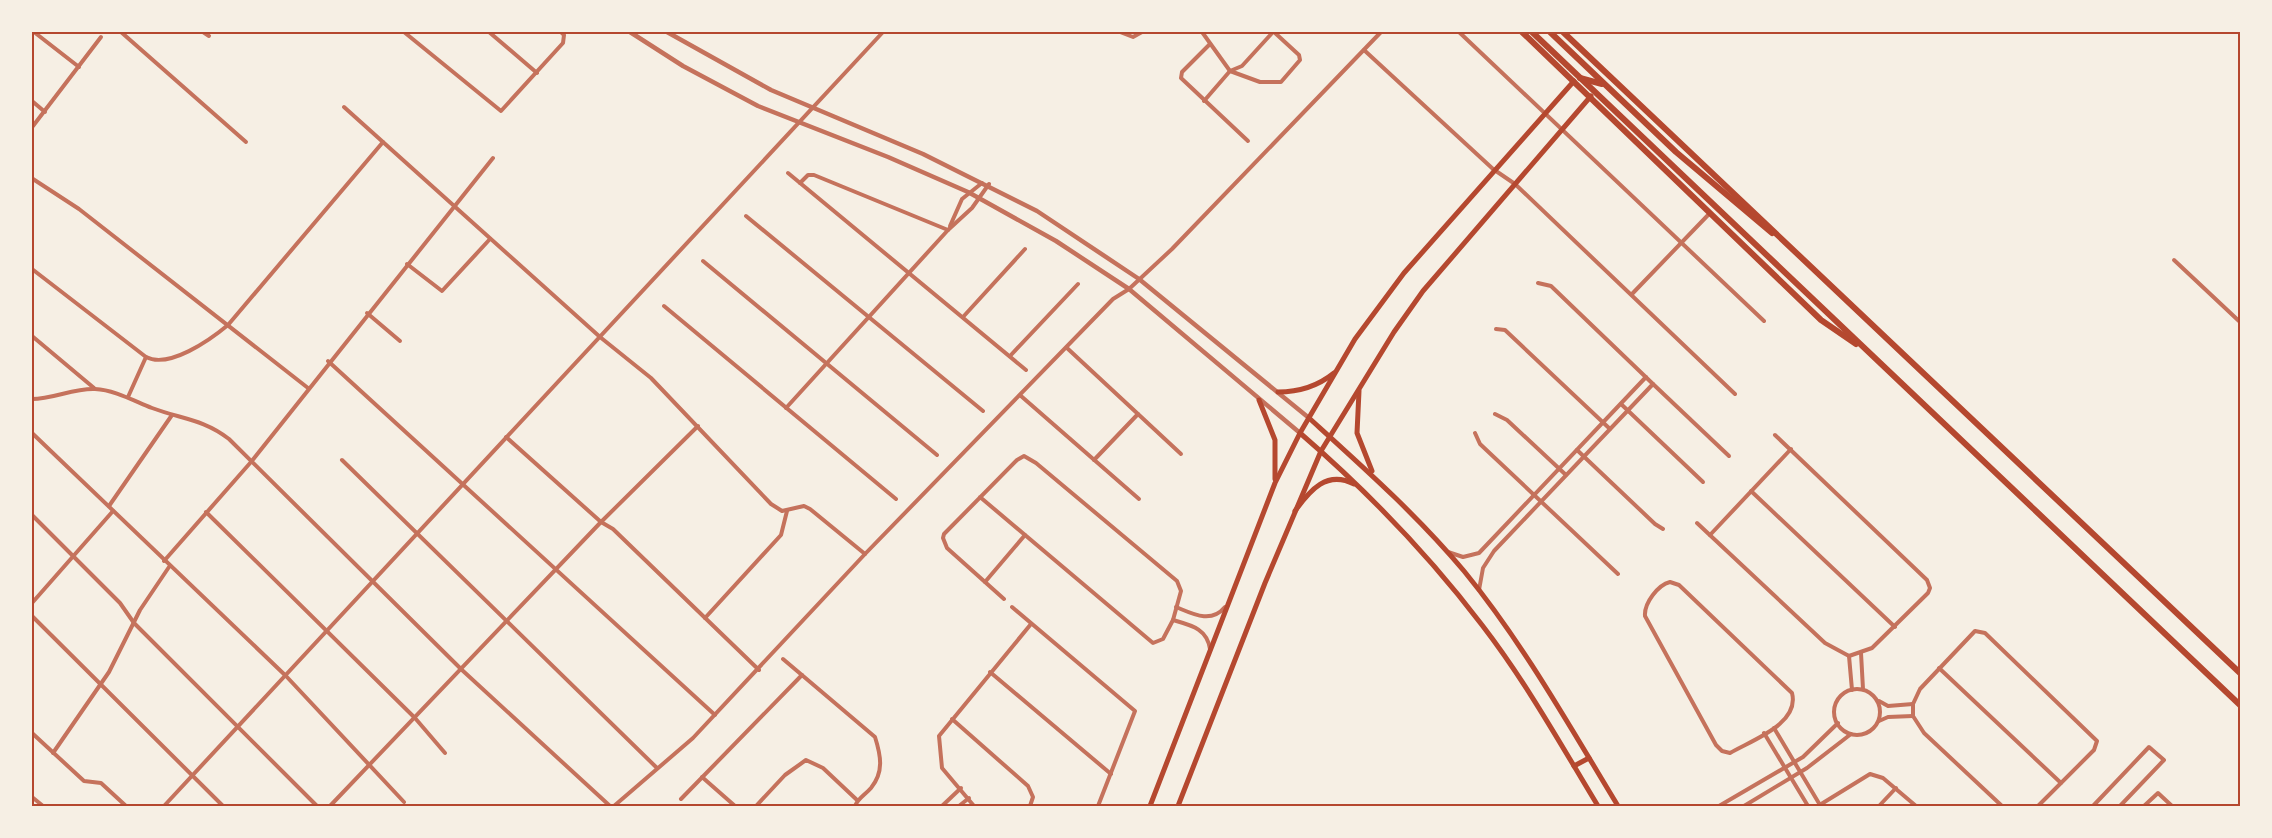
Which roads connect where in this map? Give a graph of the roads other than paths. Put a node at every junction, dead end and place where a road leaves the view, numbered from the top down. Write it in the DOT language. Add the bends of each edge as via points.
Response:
graph roads {
  1 [pos="34,32"];
  2 [pos="121,32"];
  3 [pos="203,32"];
  4 [pos="404,32"];
  5 [pos="489,32"];
  6 [pos="561,32"];
  7 [pos="630,32"];
  8 [pos="667,32"];
  9 [pos="883,32"];
  10 [pos="1120,32"];
  11 [pos="1142,32"];
  12 [pos="1202,32"];
  13 [pos="1274,32"];
  14 [pos="1381,32"];
  15 [pos="1459,32"];
  16 [pos="1522,32"];
  17 [pos="1532,32"];
  18 [pos="1550,32"];
  19 [pos="1563,32"];
  20 [pos="208,36"];
  21 [pos="101,37"];
  22 [pos="1210,44"];
  23 [pos="1565,48"];
  24 [pos="1364,50"];
  25 [pos="1556,63"];
  26 [pos="1585,65"];
  27 [pos="79,67"];
  28 [pos="1230,71"];
  29 [pos="537,72"];
  30 [pos="1590,80"];
  31 [pos="1574,81"];
  32 [pos="1605,85"];
  33 [pos="1591,96"];
  34 [pos="1204,101"];
  35 [pos="32,102"];
  36 [pos="344,106"];
  37 [pos="812,109"];
  38 [pos="1630,109"];
  39 [pos="45,112"];
  40 [pos="1544,112"];
  41 [pos="1615,120"];
  42 [pos="798,124"];
  43 [pos="33,126"];
  44 [pos="1562,129"];
  45 [pos="1248,141"];
  46 [pos="246,142"];
  47 [pos="383,142"];
  48 [pos="493,158"];
  49 [pos="1493,169"];
  50 [pos="788,173"];
  51 [pos="33,179"];
  52 [pos="800,183"];
  53 [pos="986,183"];
  54 [pos="1515,184"];
  55 [pos="968,192"];
  56 [pos="980,198"];
  57 [pos="454,206"];
  58 [pos="1711,213"];
  59 [pos="746,216"];
  60 [pos="948,230"];
  61 [pos="490,239"];
  62 [pos="1682,243"];
  63 [pos="1025,249"];
  64 [pos="1794,249"];
  65 [pos="2174,260"];
  66 [pos="703,261"];
  67 [pos="407,264"];
  68 [pos="32,269"];
  69 [pos="909,272"];
  70 [pos="1139,279"];
  71 [pos="1538,283"];
  72 [pos="1078,284"];
  73 [pos="1128,289"];
  74 [pos="1632,294"];
  75 [pos="664,306"];
  76 [pos="367,313"];
  77 [pos="869,317"];
  78 [pos="963,317"];
  79 [pos="1764,321"];
  80 [pos="2241,322"];
  81 [pos="228,325"];
  82 [pos="1496,329"];
  83 [pos="32,336"];
  84 [pos="600,337"];
  85 [pos="400,341"];
  86 [pos="1067,348"];
  87 [pos="1010,356"];
  88 [pos="1873,356"];
  89 [pos="146,357"];
  90 [pos="328,361"];
  91 [pos="827,363"];
  92 [pos="1026,370"];
  93 [pos="1338,370"];
  94 [pos="1646,377"];
  95 [pos="1653,384"];
  96 [pos="308,388"];
  97 [pos="94,389"];
  98 [pos="1359,389"];
  99 [pos="1278,392"];
  100 [pos="1735,394"];
  101 [pos="1021,396"];
  102 [pos="128,397"];
  103 [pos="32,399"];
  104 [pos="1259,400"];
  105 [pos="1621,404"];
  106 [pos="786,408"];
  107 [pos="1628,410"];
  108 [pos="983,411"];
  109 [pos="1138,414"];
  110 [pos="1494,414"];
  111 [pos="172,415"];
  112 [pos="1309,418"];
  113 [pos="1603,422"];
  114 [pos="698,426"];
  115 [pos="1610,429"];
  116 [pos="32,433"];
  117 [pos="1300,433"];
  118 [pos="1475,433"];
  119 [pos="1775,435"];
  120 [pos="506,437"];
  121 [pos="1329,437"];
  122 [pos="1791,449"];
  123 [pos="1577,450"];
  124 [pos="1321,451"];
  125 [pos="1181,454"];
  126 [pos="937,455"];
  127 [pos="1584,456"];
  128 [pos="1729,456"];
  129 [pos="342,460"];
  130 [pos="1094,460"];
  131 [pos="251,462"];
  132 [pos="1560,469"];
  133 [pos="1566,475"];
  134 [pos="1374,476"];
  135 [pos="1703,482"];
  136 [pos="1275,483"];
  137 [pos="463,485"];
  138 [pos="1361,488"];
  139 [pos="1751,491"];
  140 [pos="1534,496"];
  141 [pos="980,497"];
  142 [pos="1139,499"];
  143 [pos="896,500"];
  144 [pos="1540,502"];
  145 [pos="109,506"];
  146 [pos="113,511"];
  147 [pos="787,511"];
  148 [pos="1295,511"];
  149 [pos="206,512"];
  150 [pos="32,515"];
  151 [pos="601,522"];
  152 [pos="1697,523"];
  153 [pos="1663,529"];
  154 [pos="418,534"];
  155 [pos="1710,534"];
  156 [pos="1025,535"];
  157 [pos="1446,551"];
  158 [pos="865,554"];
  159 [pos="74,557"];
  160 [pos="164,561"];
  161 [pos="169,567"];
  162 [pos="555,570"];
  163 [pos="1618,574"];
  164 [pos="374,582"];
  165 [pos="985,582"];
  166 [pos="1479,591"];
  167 [pos="1004,599"];
  168 [pos="32,603"];
  169 [pos="1228,605"];
  170 [pos="1012,607"];
  171 [pos="1176,607"];
  172 [pos="32,616"];
  173 [pos="705,618"];
  174 [pos="1173,620"];
  175 [pos="507,621"];
  176 [pos="134,623"];
  177 [pos="1031,624"];
  178 [pos="1895,627"];
  179 [pos="327,632"];
  180 [pos="1210,650"];
  181 [pos="1861,653"];
  182 [pos="1849,656"];
  183 [pos="783,659"];
  184 [pos="1939,668"];
  185 [pos="462,670"];
  186 [pos="759,670"];
  187 [pos="990,672"];
  188 [pos="2241,673"];
  189 [pos="802,675"];
  190 [pos="286,676"];
  191 [pos="102,683"];
  192 [pos="1852,690"];
  193 [pos="1863,690"];
  194 [pos="1877,700"];
  195 [pos="1913,704"];
  196 [pos="2241,705"];
  197 [pos="715,715"];
  198 [pos="1913,716"];
  199 [pos="415,718"];
  200 [pos="952,719"];
  201 [pos="1878,722"];
  202 [pos="1838,723"];
  203 [pos="238,728"];
  204 [pos="1774,728"];
  205 [pos="32,733"];
  206 [pos="1764,733"];
  207 [pos="1851,734"];
  208 [pos="53,753"];
  209 [pos="445,753"];
  210 [pos="1589,758"];
  211 [pos="1795,762"];
  212 [pos="370,766"];
  213 [pos="1574,766"];
  214 [pos="657,768"];
  215 [pos="1785,768"];
  216 [pos="1801,772"];
  217 [pos="1111,774"];
  218 [pos="194,776"];
  219 [pos="702,777"];
  220 [pos="1791,778"];
  221 [pos="2061,783"];
  222 [pos="961,788"];
  223 [pos="1896,788"];
  224 [pos="32,797"];
  225 [pos="681,798"];
  226 [pos="969,798"];
  227 [pos="858,800"];
  228 [pos="404,802"];
  229 [pos="1151,806"];
  230 [pos="1819,806"];
  231 [pos="43,807"];
  232 [pos="126,807"];
  233 [pos="164,807"];
  234 [pos="223,807"];
  235 [pos="317,807"];
  236 [pos="330,807"];
  237 [pos="612,807"];
  238 [pos="735,807"];
  239 [pos="756,807"];
  240 [pos="855,807"];
  241 [pos="942,807"];
  242 [pos="959,807"];
  243 [pos="975,807"];
  244 [pos="1030,807"];
  245 [pos="1098,807"];
  246 [pos="1178,807"];
  247 [pos="1598,807"];
  248 [pos="1618,807"];
  249 [pos="1719,807"];
  250 [pos="1744,807"];
  251 [pos="1808,807"];
  252 [pos="1879,807"];
  253 [pos="1916,807"];
  254 [pos="2002,807"];
  255 [pos="2038,807"];
  256 [pos="2093,807"];
  257 [pos="2120,807"];
  258 [pos="2144,807"];
  259 [pos="2172,807"];
  1 -- 27 [label="street"];
  2 -- 46 [label="street"];
  3 -- 20 [label="street"];
  4 -- 29 [label="street" via="498,111 505,110"];
  5 -- 29 [label="street"];
  6 -- 29 [label="street" via="563,43"];
  7 -- 42 [label="street" via="708,81"];
  8 -- 37 [label="street"];
  9 -- 37 [label="street"];
  10 -- 11 [label="street" via="1133,37"];
  12 -- 22 [label="street"];
  13 -- 28 [label="street" via="1242,66"];
  13 -- 28 [label="street" via="1299,55 1300,60 1284,79 1274,84 1260,82"];
  14 -- 24 [label="street"];
  15 -- 40 [label="street"];
  16 -- 25 [label="highway"];
  17 -- 88 [label="highway"];
  18 -- 23 [label="highway"];
  19 -- 64 [label="highway"];
  21 -- 27 [label="street"];
  22 -- 28 [label="street"];
  22 -- 34 [label="street" via="1182,72 1182,81"];
  23 -- 25 [label="highway" via="1566,59"];
  23 -- 26 [label="highway"];
  24 -- 49 [label="street"];
  24 -- 70 [label="street"];
  25 -- 31 [label="highway"];
  26 -- 30 [label="highway"];
  26 -- 32 [label="highway"];
  27 -- 39 [label="street"];
  28 -- 34 [label="street"];
  30 -- 31 [label="highway"];
  30 -- 32 [label="highway"];
  30 -- 33 [label="highway"];
  31 -- 33 [label="highway"];
  31 -- 40 [label="main road"];
  32 -- 38 [label="highway"];
  33 -- 41 [label="highway"];
  33 -- 44 [label="main road"];
  34 -- 45 [label="street"];
  35 -- 39 [label="street"];
  36 -- 47 [label="street"];
  37 -- 42 [label="street"];
  37 -- 53 [label="street"];
  38 -- 41 [label="highway" via="1620,110"];
  38 -- 64 [label="highway" via="1761,225"];
  39 -- 43 [label="street"];
  40 -- 44 [label="street"];
  40 -- 49 [label="main road"];
  41 -- 58 [label="highway"];
  42 -- 55 [label="street"];
  42 -- 84 [label="street"];
  44 -- 54 [label="main road"];
  44 -- 62 [label="street"];
  47 -- 57 [label="street"];
  47 -- 81 [label="street"];
  48 -- 57 [label="street"];
  49 -- 54 [label="street"];
  49 -- 93 [label="main road" via="1404,273 1355,339"];
  50 -- 52 [label="street"];
  51 -- 81 [label="street" via="79,209"];
  52 -- 60 [label="street" via="814,175"];
  52 -- 69 [label="street"];
  53 -- 55 [label="street"];
  53 -- 56 [label="street"];
  53 -- 70 [label="street" via="1037,211"];
  54 -- 74 [label="street"];
  54 -- 98 [label="main road" via="1423,291"];
  55 -- 56 [label="street"];
  55 -- 60 [label="street"];
  56 -- 60 [label="street"];
  56 -- 73 [label="street" via="1056,241"];
  57 -- 61 [label="street"];
  57 -- 67 [label="street"];
  58 -- 62 [label="street"];
  58 -- 88 [label="highway" via="1821,320"];
  59 -- 77 [label="street"];
  60 -- 69 [label="street"];
  61 -- 67 [label="street" via="442,291"];
  61 -- 84 [label="street"];
  62 -- 74 [label="street"];
  62 -- 79 [label="street"];
  63 -- 78 [label="street"];
  64 -- 188 [label="highway"];
  65 -- 80 [label="street"];
  66 -- 91 [label="street"];
  67 -- 76 [label="street"];
  68 -- 89 [label="street"];
  69 -- 77 [label="street"];
  69 -- 78 [label="street"];
  70 -- 73 [label="street"];
  70 -- 99 [label="street"];
  71 -- 94 [label="street" via="1551,286"];
  72 -- 87 [label="street"];
  73 -- 86 [label="street" via="1113,299"];
  73 -- 104 [label="street"];
  74 -- 100 [label="street"];
  75 -- 106 [label="street"];
  76 -- 85 [label="street"];
  76 -- 90 [label="street"];
  77 -- 91 [label="street"];
  77 -- 108 [label="street"];
  78 -- 87 [label="street"];
  81 -- 89 [label="street" via="212,339 166,360 152,361"];
  81 -- 96 [label="street"];
  82 -- 113 [label="street" via="1505,330"];
  83 -- 97 [label="street"];
  84 -- 114 [label="street" via="651,378"];
  84 -- 120 [label="street"];
  86 -- 101 [label="street"];
  86 -- 109 [label="street"];
  87 -- 92 [label="street"];
  88 -- 196 [label="highway"];
  89 -- 102 [label="street"];
  90 -- 96 [label="street"];
  90 -- 137 [label="street"];
  91 -- 106 [label="street"];
  91 -- 126 [label="street"];
  93 -- 99 [label="main road" via="1315,385"];
  93 -- 112 [label="main road"];
  94 -- 95 [label="street"];
  94 -- 105 [label="street"];
  95 -- 107 [label="street"];
  95 -- 128 [label="street"];
  96 -- 131 [label="street"];
  97 -- 102 [label="street"];
  97 -- 103 [label="street" via="51,399"];
  98 -- 121 [label="main road"];
  98 -- 134 [label="main road" via="1357,433"];
  99 -- 112 [label="street"];
  101 -- 130 [label="street"];
  101 -- 158 [label="street"];
  102 -- 111 [label="street"];
  104 -- 117 [label="street"];
  104 -- 136 [label="main road" via="1275,440"];
  105 -- 107 [label="street"];
  105 -- 113 [label="street"];
  106 -- 143 [label="street"];
  107 -- 115 [label="street"];
  107 -- 135 [label="street"];
  109 -- 125 [label="street"];
  109 -- 130 [label="street"];
  110 -- 132 [label="street" via="1507,420"];
  111 -- 131 [label="street" via="194,419 215,429"];
  111 -- 145 [label="street"];
  112 -- 117 [label="main road"];
  112 -- 121 [label="main road"];
  113 -- 115 [label="street"];
  113 -- 123 [label="street"];
  114 -- 147 [label="street" via="771,504"];
  114 -- 151 [label="street"];
  115 -- 127 [label="street"];
  116 -- 145 [label="street"];
  117 -- 124 [label="main road"];
  117 -- 136 [label="main road"];
  118 -- 140 [label="street" via="1480,444"];
  119 -- 122 [label="street"];
  120 -- 137 [label="street"];
  120 -- 151 [label="street"];
  121 -- 124 [label="main road"];
  121 -- 134 [label="main road"];
  122 -- 139 [label="street"];
  122 -- 178 [label="street" via="1929,584 1928,593"];
  123 -- 127 [label="street"];
  123 -- 132 [label="street"];
  124 -- 138 [label="main road"];
  124 -- 148 [label="main road"];
  127 -- 133 [label="street"];
  127 -- 153 [label="street"];
  129 -- 154 [label="street"];
  130 -- 142 [label="street"];
  131 -- 149 [label="street"];
  131 -- 164 [label="street"];
  132 -- 133 [label="street"];
  132 -- 140 [label="street"];
  133 -- 144 [label="street"];
  134 -- 157 [label="main road"];
  136 -- 169 [label="main road"];
  137 -- 154 [label="street"];
  137 -- 162 [label="street"];
  138 -- 148 [label="main road" via="1343,479 1321,483 1309,491"];
  138 -- 213 [label="main road" via="1399,525 1484,626"];
  139 -- 155 [label="street"];
  139 -- 178 [label="street"];
  140 -- 144 [label="street"];
  140 -- 157 [label="street" via="1479,554 1463,557"];
  141 -- 156 [label="street"];
  141 -- 165 [label="street" via="944,534 943,541"];
  141 -- 171 [label="street" via="1017,460 1029,458 1177,580 1181,591"];
  144 -- 163 [label="street"];
  144 -- 166 [label="street" via="1487,560"];
  145 -- 146 [label="street"];
  146 -- 159 [label="street"];
  146 -- 160 [label="street"];
  147 -- 158 [label="street" via="804,506 810,509"];
  147 -- 173 [label="street" via="781,535"];
  148 -- 246 [label="main road"];
  149 -- 160 [label="street"];
  149 -- 179 [label="street"];
  150 -- 159 [label="street"];
  151 -- 162 [label="street"];
  151 -- 173 [label="street"];
  152 -- 155 [label="street"];
  154 -- 164 [label="street"];
  154 -- 175 [label="street"];
  155 -- 182 [label="street" via="1826,644"];
  156 -- 165 [label="street"];
  156 -- 174 [label="street" via="1153,643 1163,639"];
  157 -- 166 [label="main road"];
  158 -- 186 [label="street"];
  159 -- 168 [label="street"];
  159 -- 176 [label="street" via="120,603"];
  160 -- 161 [label="street"];
  161 -- 176 [label="street"];
  161 -- 190 [label="street"];
  162 -- 175 [label="street"];
  162 -- 197 [label="street"];
  164 -- 179 [label="street"];
  164 -- 185 [label="street"];
  165 -- 167 [label="street"];
  166 -- 210 [label="main road"];
  169 -- 171 [label="street" via="1213,616 1204,617"];
  169 -- 180 [label="main road"];
  170 -- 177 [label="street"];
  171 -- 174 [label="street"];
  172 -- 191 [label="street"];
  173 -- 186 [label="street"];
  174 -- 180 [label="street" via="1198,628 1205,634"];
  175 -- 185 [label="street"];
  175 -- 214 [label="street"];
  176 -- 191 [label="street"];
  176 -- 203 [label="street"];
  177 -- 187 [label="street"];
  177 -- 217 [label="street" via="1135,711"];
  178 -- 181 [label="street"];
  179 -- 190 [label="street"];
  179 -- 199 [label="street"];
  180 -- 229 [label="main road"];
  181 -- 182 [label="street"];
  181 -- 193 [label="street"];
  182 -- 192 [label="street"];
  183 -- 189 [label="street"];
  184 -- 195 [label="street" via="1920,689"];
  184 -- 221 [label="street"];
  184 -- 221 [label="street" via="1975,631 1985,633 2002,649 2096,738 2097,747"];
  185 -- 199 [label="street"];
  185 -- 237 [label="street"];
  186 -- 197 [label="street"];
  187 -- 200 [label="street"];
  187 -- 217 [label="street"];
  189 -- 219 [label="street"];
  189 -- 227 [label="street" via="875,737 881,767 870,789"];
  190 -- 203 [label="street"];
  190 -- 212 [label="street"];
  191 -- 208 [label="street"];
  191 -- 218 [label="street"];
  192 -- 193 [label="street"];
  192 -- 202 [label="street" via="1842,694 1836,703"];
  193 -- 194 [label="street"];
  194 -- 195 [label="street" via="1888,706"];
  194 -- 201 [label="street"];
  195 -- 198 [label="street"];
  197 -- 214 [label="street"];
  198 -- 201 [label="street" via="1888,717"];
  198 -- 254 [label="street" via="1924,734"];
  199 -- 209 [label="street"];
  199 -- 212 [label="street"];
  200 -- 222 [label="street" via="939,736 939,751 945,773"];
  200 -- 244 [label="street" via="1028,786 1033,797"];
  201 -- 207 [label="street" via="1867,733"];
  202 -- 207 [label="street"];
  202 -- 211 [label="street"];
  203 -- 218 [label="street"];
  203 -- 235 [label="street"];
  204 -- 206 [label="street"];
  204 -- 206 [label="street" via="1792,710 1792,693 1679,585 1665,584 1648,603 1645,616 1719,748 1730,753"];
  204 -- 211 [label="street"];
  205 -- 208 [label="street"];
  206 -- 215 [label="street"];
  207 -- 216 [label="street"];
  208 -- 232 [label="street" via="84,781 101,783"];
  210 -- 213 [label="main road"];
  210 -- 248 [label="main road"];
  211 -- 215 [label="street"];
  211 -- 216 [label="street"];
  212 -- 228 [label="street"];
  212 -- 236 [label="street"];
  213 -- 247 [label="main road"];
  214 -- 237 [label="street"];
  215 -- 220 [label="street"];
  215 -- 249 [label="street"];
  216 -- 220 [label="street"];
  216 -- 230 [label="street"];
  217 -- 245 [label="street"];
  218 -- 233 [label="street"];
  218 -- 234 [label="street"];
  219 -- 225 [label="street"];
  219 -- 238 [label="street"];
  220 -- 250 [label="street"];
  220 -- 251 [label="street"];
  221 -- 255 [label="street"];
  222 -- 226 [label="street"];
  222 -- 241 [label="street"];
  223 -- 230 [label="street" via="1870,774"];
  223 -- 252 [label="street"];
  223 -- 253 [label="street"];
  224 -- 231 [label="street"];
  226 -- 242 [label="street"];
  226 -- 243 [label="street"];
  227 -- 239 [label="street" via="823,768 806,760 785,775"];
  227 -- 240 [label="street"];
  256 -- 257 [label="street" via="2149,747 2164,760"];
  258 -- 259 [label="street" via="2157,792"];
}
